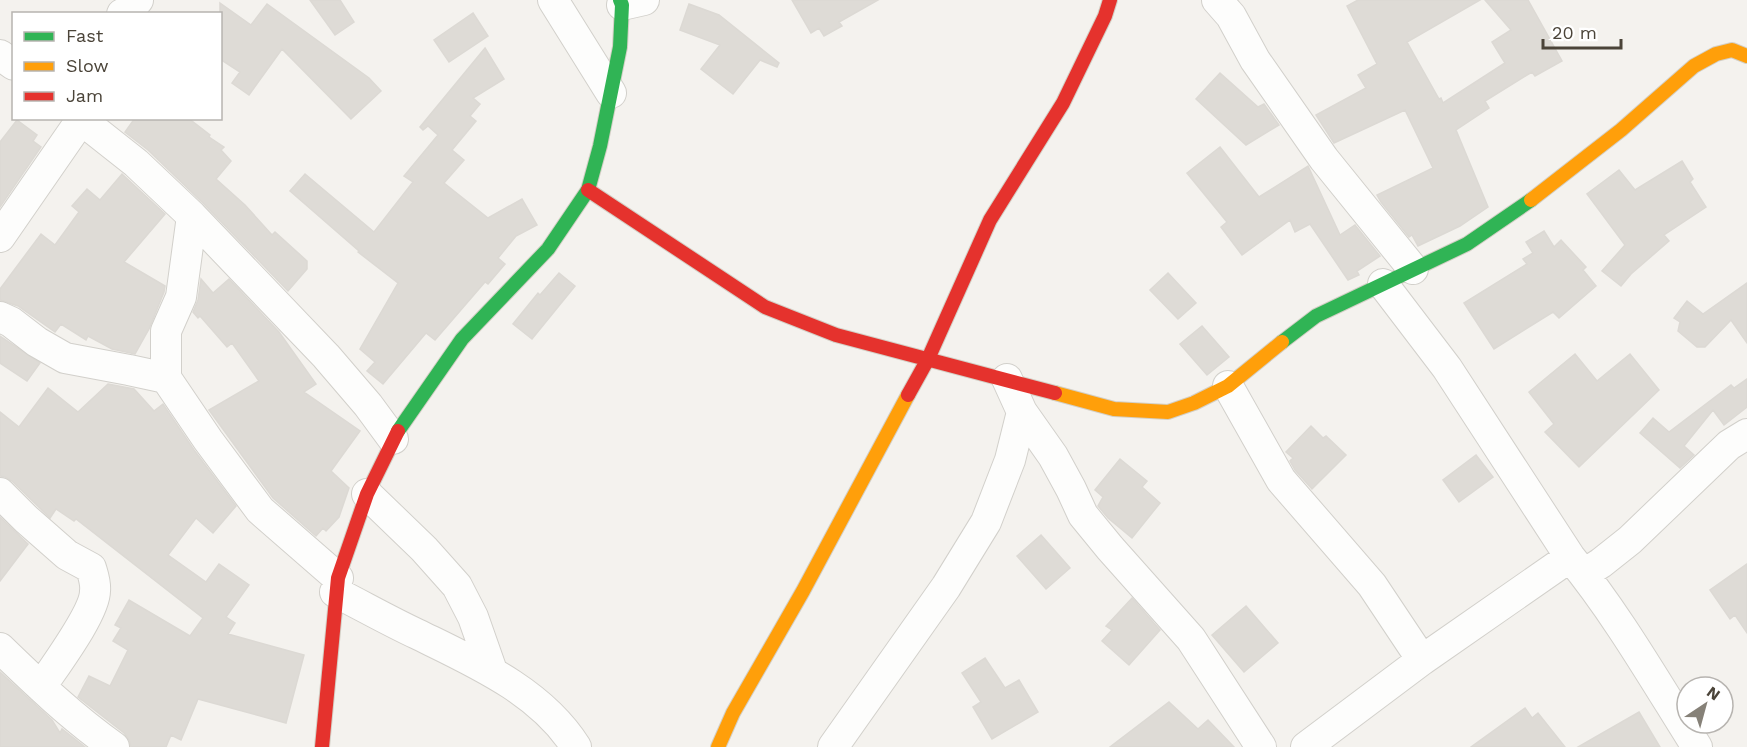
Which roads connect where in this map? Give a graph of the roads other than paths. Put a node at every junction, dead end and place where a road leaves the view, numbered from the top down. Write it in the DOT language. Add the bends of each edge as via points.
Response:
graph roads {
  1 [pos="138,0"];
  2 [pos="553,0"];
  3 [pos="1110,0"];
  4 [pos="1217,0"];
  5 [pos="629,2"];
  6 [pos="126,12"];
  7 [pos="1742,47"];
  8 [pos="611,93"];
  9 [pos="79,120"];
  10 [pos="81,120"];
  11 [pos="588,190"];
  12 [pos="192,216"];
  13 [pos="0,237"];
  14 [pos="1413,269"];
  15 [pos="1383,284"];
  16 [pos="0,317"];
  17 [pos="928,359"];
  18 [pos="166,378"];
  19 [pos="1007,379"];
  20 [pos="1228,386"];
  21 [pos="1022,412"];
  22 [pos="1747,434"];
  23 [pos="393,439"];
  24 [pos="0,494"];
  25 [pos="367,494"];
  26 [pos="1577,566"];
  27 [pos="337,585"];
  28 [pos="0,648"];
  29 [pos="1422,660"];
  30 [pos="492,671"];
  31 [pos="41,687"];
  32 [pos="318,745"];
  33 [pos="114,747"];
  34 [pos="576,747"];
  35 [pos="718,747"];
  36 [pos="833,747"];
  37 [pos="1261,747"];
  38 [pos="1306,747"];
  39 [pos="1697,747"];
  1 -- 6 [label="street"];
  2 -- 8 [label="street"];
  3 -- 17 [label="street" via="1063,103 990,220"];
  4 -- 14 [label="street" via="1324,159"];
  5 -- 8 [label="street"];
  7 -- 14 [label="street" via="1716,54 1694,66 1621,130 1528,202 1467,244"];
  8 -- 11 [label="street"];
  9 -- 13 [label="street"];
  10 -- 12 [label="street" via="136,163"];
  11 -- 17 [label="street" via="765,307 836,335"];
  11 -- 23 [label="street" via="548,249 462,339"];
  12 -- 18 [label="street" via="181,297 166,331"];
  12 -- 23 [label="street" via="326,356"];
  14 -- 15 [label="street"];
  15 -- 20 [label="street" via="1316,316"];
  15 -- 26 [label="street" via="1447,368"];
  16 -- 18 [label="street" via="65,358"];
  17 -- 19 [label="street"];
  17 -- 35 [label="street"];
  18 -- 27 [label="street" via="260,510"];
  19 -- 20 [label="street" via="1114,409 1167,412"];
  19 -- 21 [label="street"];
  20 -- 29 [label="street" via="1281,480 1372,585"];
  21 -- 36 [label="street" via="1010,460 986,522 946,587"];
  21 -- 37 [label="street" via="1053,456 1083,515 1191,639"];
  22 -- 26 [label="street" via="1729,445 1601,563"];
  23 -- 25 [label="street"];
  24 -- 31 [label="street" via="67,555 91,568 95,582 96,594 89,610"];
  25 -- 27 [label="street"];
  25 -- 30 [label="street" via="458,586"];
  26 -- 29 [label="street"];
  26 -- 39 [label="street"];
  27 -- 30 [label="street" via="415,633"];
  27 -- 32 [label="street"];
  28 -- 31 [label="street"];
  29 -- 38 [label="street"];
  30 -- 34 [label="street" via="539,705"];
  31 -- 33 [label="street"];
}
